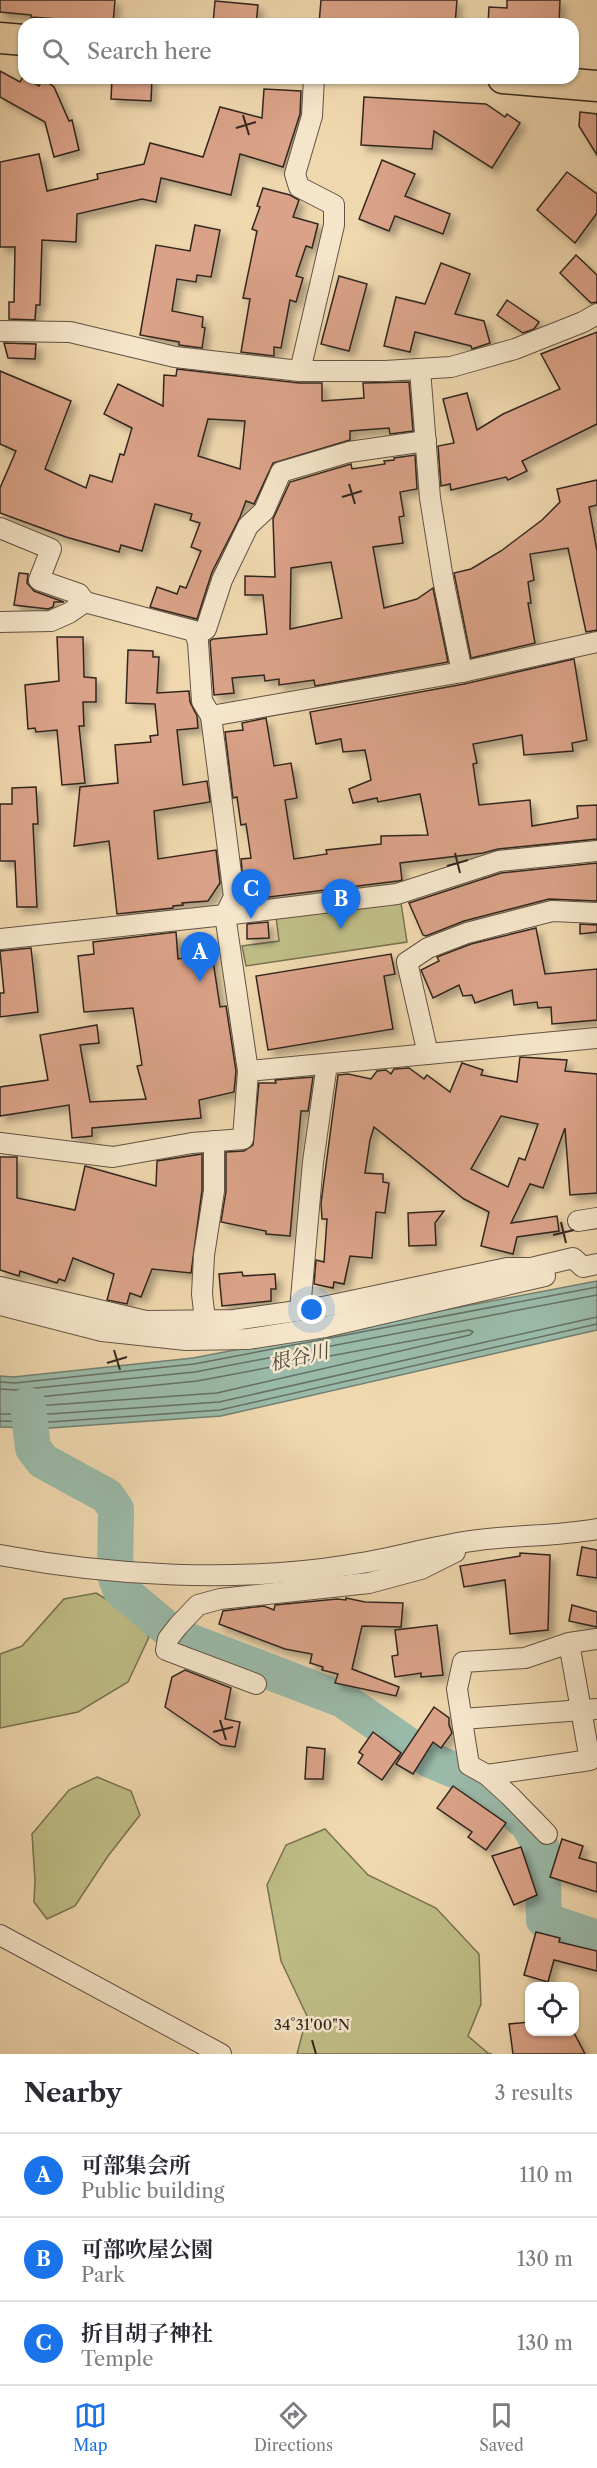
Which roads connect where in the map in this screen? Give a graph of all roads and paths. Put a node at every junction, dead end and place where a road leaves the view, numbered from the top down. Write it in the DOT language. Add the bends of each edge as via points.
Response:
graph roads {
  1 [pos="0,38"];
  2 [pos="18,40"];
  3 [pos="314,84"];
  4 [pos="574,84"];
  5 [pos="597,86"];
  6 [pos="597,314"];
  7 [pos="0,331"];
  8 [pos="420,369"];
  9 [pos="300,371"];
  10 [pos="426,441"];
  11 [pos="0,528"];
  12 [pos="85,602"];
  13 [pos="0,622"];
  14 [pos="196,635"];
  15 [pos="597,642"];
  16 [pos="462,672"];
  17 [pos="211,716"];
  18 [pos="597,851"];
  19 [pos="597,913"];
  20 [pos="225,915"];
  21 [pos="0,939"];
  22 [pos="597,1038"];
  23 [pos="428,1054"];
  24 [pos="327,1064"];
  25 [pos="248,1071"];
  26 [pos="214,1141"];
  27 [pos="0,1143"];
  28 [pos="590,1266"];
  29 [pos="0,1287"];
  30 [pos="0,1305"];
  31 [pos="300,1310"];
  32 [pos="205,1320"];
  33 [pos="597,1529"];
  34 [pos="479,1540"];
  35 [pos="0,1555"];
  36 [pos="597,1639"];
  37 [pos="569,1642"];
  38 [pos="256,1684"];
  39 [pos="589,1708"];
  40 [pos="462,1719"];
  41 [pos="487,1775"];
  42 [pos="547,1834"];
  43 [pos="0,1935"];
  44 [pos="221,2054"];
  1 -- 2 [label="highway"];
  3 -- 9 [label="street" via="312,116 296,174 299,187 334,205 334,225"];
  4 -- 5 [label="highway"];
  6 -- 8 [label="street" via="514,348 450,367"];
  7 -- 9 [label="street" via="70,332 175,357"];
  8 -- 9 [label="street"];
  8 -- 10 [label="street"];
  10 -- 14 [label="street" via="349,452 280,472 264,511 248,526 222,580 206,629"];
  10 -- 16 [label="street" via="430,498"];
  11 -- 12 [label="street" via="51,549 39,580 79,594"];
  12 -- 13 [label="street" via="51,621"];
  12 -- 14 [label="street" via="194,631"];
  14 -- 17 [label="street" via="202,701"];
  15 -- 16 [label="street"];
  16 -- 17 [label="street"];
  17 -- 20 [label="street" via="234,897"];
  18 -- 20 [label="street" via="499,861 397,894"];
  19 -- 23 [label="street" via="552,911 467,933 429,948 407,962"];
  20 -- 21 [label="street"];
  20 -- 25 [label="street"];
  22 -- 23 [label="street"];
  23 -- 24 [label="street"];
  24 -- 25 [label="street"];
  24 -- 31 [label="street" via="313,1162"];
  25 -- 26 [label="street" via="243,1139"];
  26 -- 27 [label="street" via="113,1156"];
  26 -- 32 [label="street" via="214,1191 202,1294"];
  28 -- 30 [label="street" via="325,1327 248,1339 186,1340 102,1331"];
  28 -- 31 [label="street" via="573,1258 531,1268 507,1268"];
  29 -- 32 [label="street" via="146,1321"];
  31 -- 32 [label="street" via="234,1320"];
  33 -- 34 [label="street"];
  34 -- 35 [label="street" via="349,1566 281,1574 187,1575 57,1566"];
  34 -- 38 [label="street" via="421,1569 369,1583 220,1599 198,1605 173,1632 166,1650"];
  36 -- 37 [label="street"];
  37 -- 39 [label="street"];
  37 -- 40 [label="street" via="525,1658 463,1662 457,1689"];
  39 -- 40 [label="street"];
  39 -- 41 [label="street" via="590,1760"];
  40 -- 41 [label="street" via="469,1765"];
  41 -- 42 [label="street"];
  43 -- 44 [label="street"];
}
